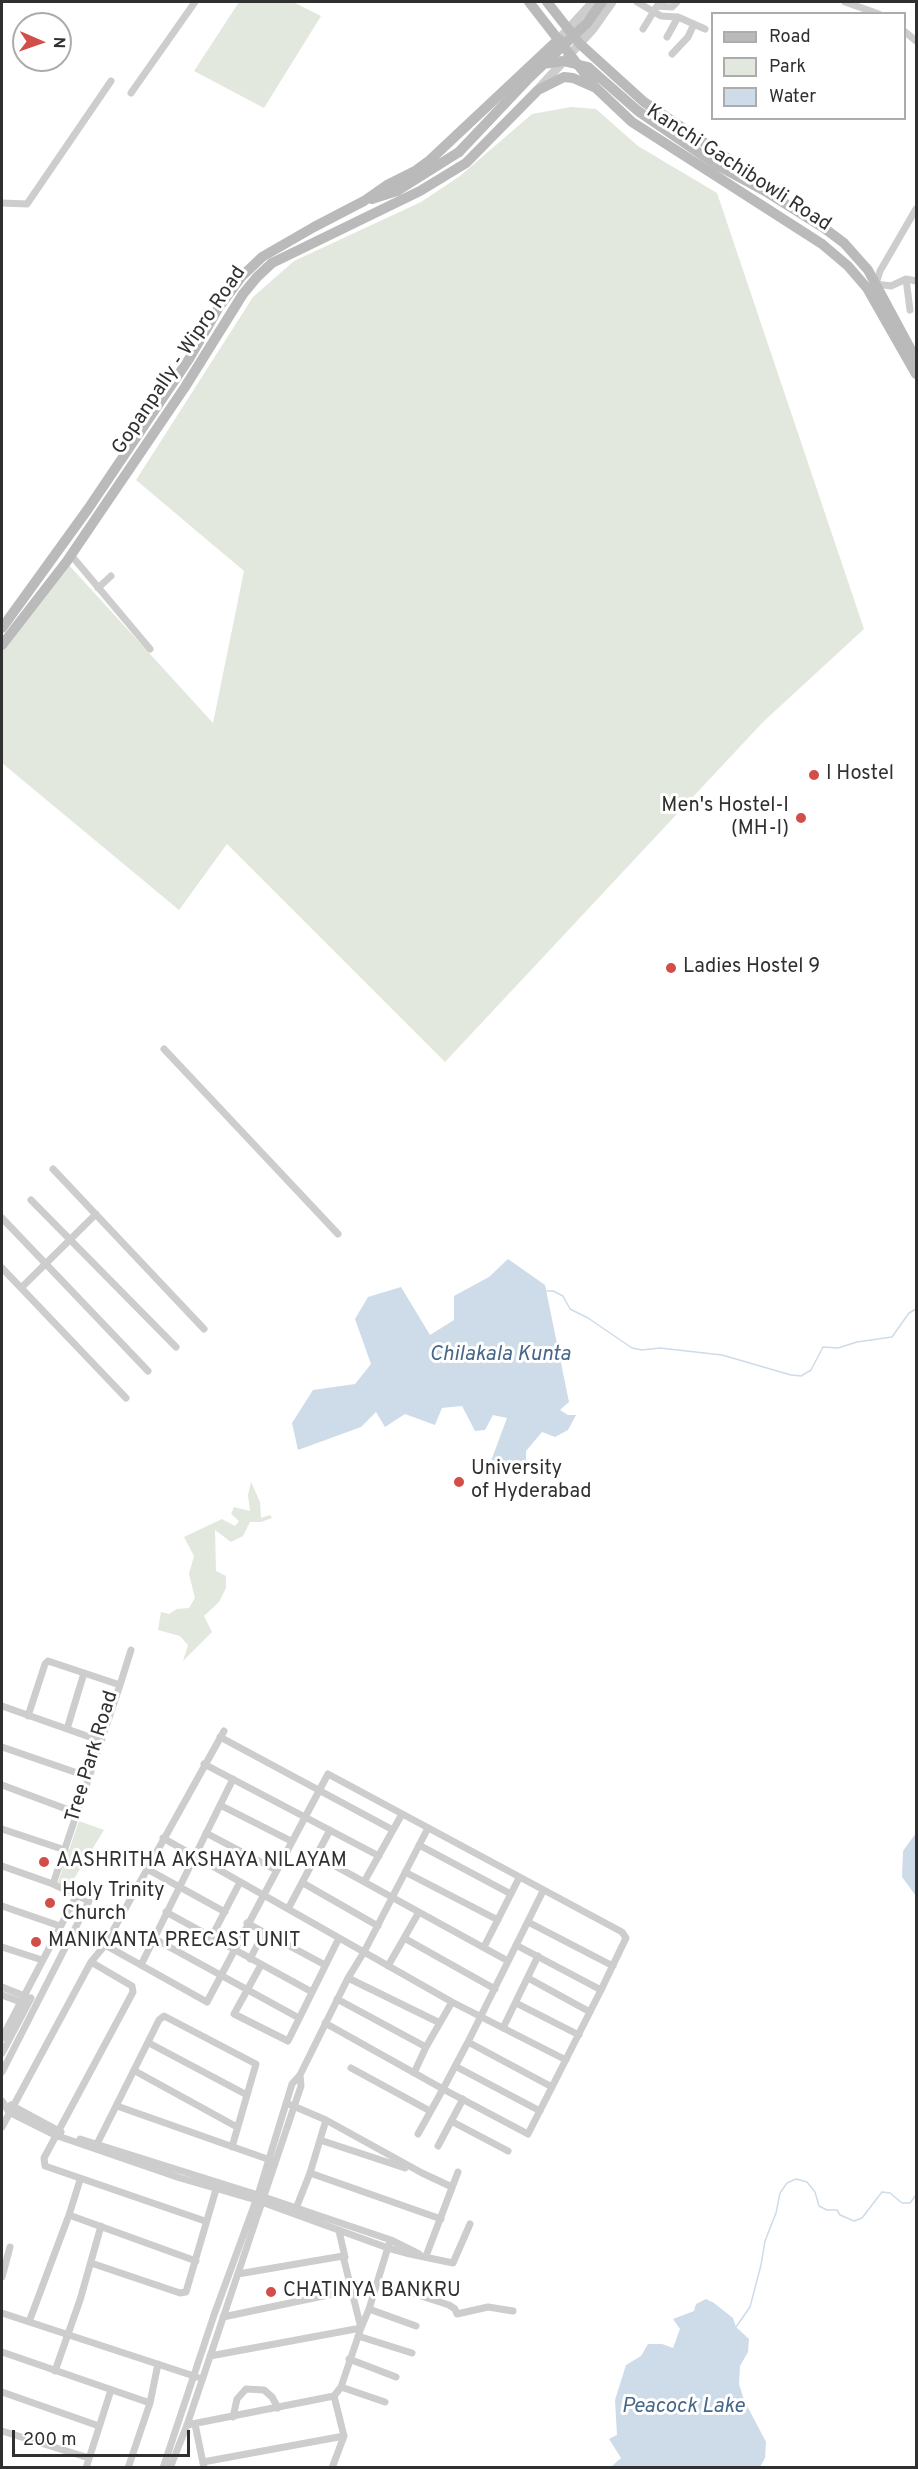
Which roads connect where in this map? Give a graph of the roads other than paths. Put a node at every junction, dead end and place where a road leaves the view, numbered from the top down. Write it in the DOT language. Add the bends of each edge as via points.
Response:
graph roads {
  1 [pos="195,2"];
  2 [pos="529,2"];
  3 [pos="547,2"];
  4 [pos="593,2"];
  5 [pos="602,2"];
  6 [pos="612,2"];
  7 [pos="637,2"];
  8 [pos="676,2"];
  9 [pos="845,2"];
  10 [pos="652,11"];
  11 [pos="873,12"];
  12 [pos="678,17"];
  13 [pos="694,24"];
  14 [pos="568,29"];
  15 [pos="643,29"];
  16 [pos="705,29"];
  17 [pos="667,37"];
  18 [pos="559,39"];
  19 [pos="580,44"];
  20 [pos="571,54"];
  21 [pos="672,54"];
  22 [pos="543,64"];
  23 [pos="111,81"];
  24 [pos="596,88"];
  25 [pos="538,90"];
  26 [pos="131,93"];
  27 [pos="765,191"];
  28 [pos="364,201"];
  29 [pos="2,203"];
  30 [pos="916,209"];
  31 [pos="906,279"];
  32 [pos="916,281"];
  33 [pos="876,284"];
  34 [pos="910,310"];
  35 [pos="198,342"];
  36 [pos="208,350"];
  37 [pos="913,355"];
  38 [pos="916,375"];
  39 [pos="71,555"];
  40 [pos="111,576"];
  41 [pos="98,588"];
  42 [pos="2,628"];
  43 [pos="2,645"];
  44 [pos="150,649"];
  45 [pos="164,1049"];
  46 [pos="53,1168"];
  47 [pos="31,1200"];
  48 [pos="96,1214"];
  49 [pos="2,1218"];
  50 [pos="338,1234"];
  51 [pos="70,1240"];
  52 [pos="46,1264"];
  53 [pos="2,1268"];
  54 [pos="21,1288"];
  55 [pos="204,1329"];
  56 [pos="176,1347"];
  57 [pos="148,1371"];
  58 [pos="126,1398"];
  59 [pos="131,1650"];
  60 [pos="84,1673"];
  61 [pos="120,1685"];
  62 [pos="2,1706"];
  63 [pos="28,1716"];
  64 [pos="67,1729"];
  65 [pos="101,1741"];
  66 [pos="2,1747"];
  67 [pos="204,1764"];
  68 [pos="89,1777"];
  69 [pos="233,1779"];
  70 [pos="2,1785"];
  71 [pos="318,1791"];
  72 [pos="220,1805"];
  73 [pos="77,1813"];
  74 [pos="402,1814"];
  75 [pos="304,1817"];
  76 [pos="428,1828"];
  77 [pos="2,1829"];
  78 [pos="330,1830"];
  79 [pos="393,1830"];
  80 [pos="206,1833"];
  81 [pos="163,1838"];
  82 [pos="291,1841"];
  83 [pos="419,1845"];
  84 [pos="65,1850"];
  85 [pos="195,1855"];
  86 [pos="316,1856"];
  87 [pos="379,1856"];
  88 [pos="2,1866"];
  89 [pos="147,1869"];
  90 [pos="276,1870"];
  91 [pos="405,1872"];
  92 [pos="519,1878"];
  93 [pos="240,1882"];
  94 [pos="364,1882"];
  95 [pos="303,1883"];
  96 [pos="53,1884"];
  97 [pos="179,1886"];
  98 [pos="543,1891"];
  99 [pos="511,1894"];
  100 [pos="77,1895"];
  101 [pos="262,1895"];
  102 [pos="392,1896"];
  103 [pos="2,1906"];
  104 [pos="288,1909"];
  105 [pos="166,1912"];
  106 [pos="225,1912"];
  107 [pos="419,1912"];
  108 [pos="498,1920"];
  109 [pos="528,1922"];
  110 [pos="247,1923"];
  111 [pos="60,1926"];
  112 [pos="378,1926"];
  113 [pos="264,1932"];
  114 [pos="153,1938"];
  115 [pos="211,1938"];
  116 [pos="339,1938"];
  117 [pos="404,1938"];
  118 [pos="105,1945"];
  119 [pos="516,1945"];
  120 [pos="2,1947"];
  121 [pos="483,1947"];
  122 [pos="233,1950"];
  123 [pos="364,1952"];
  124 [pos="538,1956"];
  125 [pos="250,1959"];
  126 [pos="42,1960"];
  127 [pos="508,1961"];
  128 [pos="91,1962"];
  129 [pos="141,1965"];
  130 [pos="261,1965"];
  131 [pos="326,1965"];
  132 [pos="388,1966"];
  133 [pos="613,1966"];
  134 [pos="220,1975"];
  135 [pos="348,1978"];
  136 [pos="528,1978"];
  137 [pos="2,1987"];
  138 [pos="495,1989"];
  139 [pos="247,1990"];
  140 [pos="601,1990"];
  141 [pos="312,1992"];
  142 [pos="2,1995"];
  143 [pos="337,1999"];
  144 [pos="29,2002"];
  145 [pos="452,2002"];
  146 [pos="516,2003"];
  147 [pos="590,2012"];
  148 [pos="481,2017"];
  149 [pos="299,2018"];
  150 [pos="325,2023"];
  151 [pos="440,2024"];
  152 [pos="502,2028"];
  153 [pos="579,2035"];
  154 [pos="2,2038"];
  155 [pos="468,2042"];
  156 [pos="149,2043"];
  157 [pos="426,2047"];
  158 [pos="2,2053"];
  159 [pos="566,2060"];
  160 [pos="455,2066"];
  161 [pos="351,2068"];
  162 [pos="135,2071"];
  163 [pos="2,2072"];
  164 [pos="414,2073"];
  165 [pos="300,2075"];
  166 [pos="552,2087"];
  167 [pos="443,2089"];
  168 [pos="247,2095"];
  169 [pos="463,2099"];
  170 [pos="2,2101"];
  171 [pos="286,2103"];
  172 [pos="117,2106"];
  173 [pos="295,2106"];
  174 [pos="11,2109"];
  175 [pos="430,2111"];
  176 [pos="540,2111"];
  177 [pos="326,2120"];
  178 [pos="451,2121"];
  179 [pos="2,2127"];
  180 [pos="237,2127"];
  181 [pos="56,2133"];
  182 [pos="418,2134"];
  183 [pos="320,2140"];
  184 [pos="97,2144"];
  185 [pos="232,2146"];
  186 [pos="438,2146"];
  187 [pos="508,2151"];
  188 [pos="273,2161"];
  189 [pos="458,2172"];
  190 [pos="310,2173"];
  191 [pos="422,2173"];
  192 [pos="80,2180"];
  193 [pos="216,2186"];
  194 [pos="452,2187"];
  195 [pos="260,2199"];
  196 [pos="295,2211"];
  197 [pos="69,2215"];
  198 [pos="441,2219"];
  199 [pos="205,2221"];
  200 [pos="470,2224"];
  201 [pos="101,2226"];
  202 [pos="339,2231"];
  203 [pos="391,2240"];
  204 [pos="10,2247"];
  205 [pos="388,2248"];
  206 [pos="423,2256"];
  207 [pos="346,2259"];
  208 [pos="196,2261"];
  209 [pos="91,2263"];
  210 [pos="238,2274"];
  211 [pos="2,2277"];
  212 [pos="378,2282"];
  213 [pos="352,2290"];
  214 [pos="369,2309"];
  215 [pos="513,2311"];
  216 [pos="2,2313"];
  217 [pos="223,2317"];
  218 [pos="29,2322"];
  219 [pos="416,2326"];
  220 [pos="359,2332"];
  221 [pos="67,2335"];
  222 [pos="2,2352"];
  223 [pos="412,2353"];
  224 [pos="210,2356"];
  225 [pos="350,2359"];
  226 [pos="158,2364"];
  227 [pos="55,2371"];
  228 [pos="194,2376"];
  229 [pos="396,2377"];
  230 [pos="202,2380"];
  231 [pos="341,2387"];
  232 [pos="111,2390"];
  233 [pos="2,2392"];
  234 [pos="334,2396"];
  235 [pos="385,2402"];
  236 [pos="150,2403"];
  237 [pos="278,2408"];
  238 [pos="233,2417"];
  239 [pos="191,2424"];
  240 [pos="99,2426"];
  241 [pos="2,2431"];
  242 [pos="344,2436"];
  243 [pos="89,2458"];
  244 [pos="204,2465"];
  245 [pos="86,2468"];
  246 [pos="128,2468"];
  247 [pos="163,2468"];
  248 [pos="170,2468"];
  249 [pos="332,2468"];
  1 -- 26 [label="street"];
  2 -- 18 [label="main road, Kanchi Gachibowli Road"];
  3 -- 14 [label="main road, Kanchi Gachibowli Road"];
  4 -- 14 [label="street"];
  5 -- 22 [label="main road, Gopanpally - Wipro Road, bridge" via="587,23"];
  6 -- 19 [label="street"];
  7 -- 10 [label="street"];
  8 -- 10 [label="street" via="673,7 659,6"];
  9 -- 11 [label="street"];
  10 -- 12 [label="street"];
  10 -- 15 [label="street"];
  12 -- 13 [label="street"];
  12 -- 17 [label="street"];
  13 -- 16 [label="street"];
  13 -- 21 [label="street" via="686,40"];
  14 -- 18 [label="street"];
  14 -- 19 [label="main road, Kanchi Gachibowli Road"];
  18 -- 20 [label="main road, Kanchi Gachibowli Road"];
  18 -- 28 [label="main road, Gopanpally - Wipro Road" via="430,160"];
  19 -- 20 [label="street"];
  19 -- 27 [label="main road, Kanchi Gachibowli Road" via="644,102 728,158"];
  20 -- 24 [label="main road, Kanchi Gachibowli Road"];
  20 -- 25 [label="street"];
  22 -- 27 [label="main road, bridge" via="569,62 588,68 638,111 717,165"];
  22 -- 28 [label="main road, Gopanpally - Wipro Road, bridge" via="459,152 398,191"];
  23 -- 29 [label="street" via="27,204"];
  24 -- 25 [label="main road, Gopanpally - Wipro Road" via="564,77"];
  24 -- 37 [label="main road, Kanchi Gachibowli Road" via="632,122 822,244 867,288"];
  25 -- 36 [label="main road, Gopanpally - Wipro Road" via="466,163 420,191 272,263 243,294"];
  27 -- 33 [label="main road, Kanchi Gachibowli Road" via="838,238"];
  28 -- 35 [label="main road, Gopanpally - Wipro Road" via="262,256 230,291"];
  30 -- 33 [label="street"];
  31 -- 32 [label="street"];
  31 -- 33 [label="street" via="891,286"];
  31 -- 34 [label="street"];
  33 -- 37 [label="main road, Kanchi Gachibowli Road"];
  35 -- 36 [label="main road"];
  35 -- 42 [label="main road, Gopanpally - Wipro Road" via="88,509"];
  36 -- 39 [label="main road, Gopanpally - Wipro Road"];
  37 -- 38 [label="main road, Kanchi Gachibowli Road"];
  39 -- 41 [label="street"];
  39 -- 43 [label="main road, Gopanpally - Wipro Road"];
  40 -- 41 [label="street"];
  41 -- 44 [label="street"];
  45 -- 50 [label="street"];
  46 -- 48 [label="street"];
  47 -- 51 [label="street"];
  48 -- 51 [label="street"];
  48 -- 55 [label="street"];
  49 -- 52 [label="street"];
  51 -- 52 [label="street"];
  51 -- 56 [label="street"];
  52 -- 54 [label="street"];
  52 -- 57 [label="street"];
  53 -- 54 [label="street"];
  54 -- 58 [label="street"];
  59 -- 61 [label="street"];
  60 -- 61 [label="street, Tree Park Road"];
  60 -- 63 [label="street, Tree Park Road" via="48,1661"];
  60 -- 64 [label="street"];
  61 -- 65 [label="street, Tree Park Road"];
  62 -- 63 [label="street"];
  63 -- 64 [label="street"];
  64 -- 65 [label="street"];
  65 -- 68 [label="street, Tree Park Road"];
  66 -- 68 [label="street"];
  67 -- 69 [label="street"];
  67 -- 71 [label="street" via="222,1734"];
  67 -- 81 [label="street"];
  68 -- 73 [label="street, Tree Park Road"];
  69 -- 72 [label="street"];
  69 -- 75 [label="street"];
  70 -- 73 [label="street"];
  71 -- 74 [label="street" via="328,1774"];
  71 -- 75 [label="street"];
  71 -- 79 [label="street"];
  72 -- 80 [label="street"];
  72 -- 82 [label="street"];
  73 -- 84 [label="street, Tree Park Road"];
  74 -- 76 [label="street"];
  74 -- 79 [label="street"];
  75 -- 78 [label="street"];
  75 -- 82 [label="street"];
  76 -- 83 [label="street"];
  76 -- 92 [label="street"];
  77 -- 84 [label="street"];
  78 -- 86 [label="street"];
  78 -- 87 [label="street"];
  79 -- 87 [label="street"];
  80 -- 85 [label="street"];
  80 -- 90 [label="street"];
  81 -- 85 [label="street"];
  81 -- 89 [label="street"];
  82 -- 90 [label="street"];
  83 -- 91 [label="street"];
  83 -- 99 [label="street"];
  84 -- 96 [label="street, Tree Park Road"];
  85 -- 93 [label="street"];
  85 -- 97 [label="street"];
  86 -- 94 [label="street"];
  86 -- 95 [label="street"];
  87 -- 94 [label="street"];
  88 -- 96 [label="street"];
  89 -- 97 [label="street"];
  89 -- 118 [label="street"];
  90 -- 101 [label="street"];
  91 -- 102 [label="street"];
  91 -- 108 [label="street"];
  92 -- 98 [label="street"];
  92 -- 99 [label="street"];
  93 -- 101 [label="street"];
  93 -- 106 [label="street"];
  94 -- 102 [label="street"];
  95 -- 104 [label="street"];
  95 -- 112 [label="street"];
  96 -- 100 [label="street"];
  97 -- 105 [label="street"];
  97 -- 106 [label="street"];
  98 -- 109 [label="street"];
  98 -- 133 [label="street" via="622,1932 625,1945"];
  99 -- 108 [label="street"];
  100 -- 111 [label="street"];
  100 -- 144 [label="street" via="89,1901"];
  101 -- 104 [label="street"];
  101 -- 110 [label="street"];
  102 -- 107 [label="street"];
  102 -- 112 [label="street"];
  103 -- 111 [label="street"];
  104 -- 116 [label="street"];
  105 -- 114 [label="street"];
  105 -- 115 [label="street"];
  106 -- 115 [label="street"];
  107 -- 117 [label="street"];
  107 -- 121 [label="street"];
  108 -- 121 [label="street"];
  109 -- 119 [label="street"];
  109 -- 133 [label="street"];
  110 -- 113 [label="street"];
  110 -- 122 [label="street"];
  111 -- 126 [label="street"];
  112 -- 123 [label="street"];
  113 -- 125 [label="street"];
  113 -- 131 [label="street"];
  114 -- 129 [label="street"];
  114 -- 134 [label="street"];
  115 -- 122 [label="street"];
  116 -- 123 [label="street"];
  116 -- 131 [label="street"];
  117 -- 132 [label="street"];
  117 -- 138 [label="street"];
  118 -- 128 [label="street"];
  118 -- 129 [label="street"];
  119 -- 124 [label="street"];
  119 -- 127 [label="street"];
  120 -- 126 [label="street"];
  121 -- 127 [label="street"];
  122 -- 125 [label="street"];
  122 -- 134 [label="street"];
  123 -- 132 [label="street"];
  123 -- 135 [label="street"];
  124 -- 136 [label="street"];
  124 -- 140 [label="street"];
  125 -- 130 [label="street"];
  126 -- 144 [label="street"];
  127 -- 138 [label="street"];
  128 -- 174 [label="street"];
  128 -- 181 [label="street" via="132,1986 133,1992"];
  129 -- 134 [label="street" via="207,2002"];
  130 -- 139 [label="street"];
  130 -- 141 [label="street"];
  131 -- 141 [label="street"];
  132 -- 145 [label="street"];
  133 -- 140 [label="street"];
  134 -- 139 [label="street"];
  135 -- 143 [label="street"];
  135 -- 151 [label="street"];
  136 -- 146 [label="street"];
  136 -- 147 [label="street"];
  137 -- 144 [label="street"];
  138 -- 148 [label="street"];
  139 -- 149 [label="street"];
  139 -- 149 [label="street" via="234,2014 288,2041"];
  140 -- 147 [label="street"];
  141 -- 149 [label="street"];
  142 -- 144 [label="street"];
  143 -- 150 [label="street"];
  143 -- 157 [label="street"];
  144 -- 154 [label="street"];
  144 -- 158 [label="street"];
  144 -- 163 [label="street"];
  145 -- 148 [label="street"];
  145 -- 151 [label="street"];
  146 -- 152 [label="street"];
  146 -- 153 [label="street"];
  147 -- 153 [label="street"];
  148 -- 152 [label="street"];
  148 -- 155 [label="street"];
  150 -- 164 [label="street"];
  150 -- 165 [label="street"];
  151 -- 157 [label="street"];
  152 -- 159 [label="street"];
  153 -- 159 [label="street"];
  155 -- 160 [label="street"];
  155 -- 166 [label="street"];
  156 -- 162 [label="street"];
  156 -- 168 [label="street"];
  156 -- 168 [label="street" via="164,2016 254,2061 256,2071"];
  157 -- 164 [label="street"];
  159 -- 166 [label="street"];
  160 -- 167 [label="street"];
  160 -- 176 [label="street"];
  161 -- 175 [label="street"];
  162 -- 172 [label="street"];
  162 -- 180 [label="street"];
  164 -- 167 [label="street"];
  165 -- 171 [label="street" via="292,2084"];
  165 -- 173 [label="street"];
  166 -- 176 [label="street"];
  167 -- 169 [label="street"];
  167 -- 175 [label="street"];
  168 -- 180 [label="street"];
  169 -- 176 [label="street" via="528,2134"];
  169 -- 178 [label="street"];
  170 -- 174 [label="street"];
  171 -- 173 [label="street"];
  171 -- 188 [label="street"];
  172 -- 184 [label="street"];
  172 -- 185 [label="street"];
  173 -- 177 [label="street"];
  173 -- 188 [label="street"];
  174 -- 179 [label="street"];
  174 -- 181 [label="street"];
  175 -- 182 [label="street"];
  177 -- 183 [label="street"];
  177 -- 191 [label="street"];
  178 -- 186 [label="street"];
  178 -- 187 [label="street"];
  180 -- 185 [label="street"];
  181 -- 184 [label="street"];
  181 -- 192 [label="street" via="44,2158 45,2166"];
  181 -- 193 [label="street"];
  183 -- 190 [label="street"];
  183 -- 191 [label="street"];
  184 -- 193 [label="street"];
  185 -- 188 [label="street"];
  188 -- 195 [label="street"];
  189 -- 194 [label="street"];
  190 -- 196 [label="street"];
  190 -- 198 [label="street"];
  191 -- 194 [label="street"];
  192 -- 197 [label="street"];
  192 -- 199 [label="street"];
  193 -- 195 [label="street"];
  193 -- 199 [label="street"];
  194 -- 198 [label="street"];
  195 -- 196 [label="street"];
  195 -- 210 [label="street"];
  195 -- 228 [label="street"];
  196 -- 202 [label="street"];
  196 -- 203 [label="street"];
  197 -- 201 [label="street"];
  197 -- 218 [label="street"];
  198 -- 206 [label="street"];
  199 -- 208 [label="street"];
  200 -- 206 [label="street" via="453,2263"];
  201 -- 208 [label="street"];
  201 -- 209 [label="street"];
  202 -- 205 [label="street"];
  202 -- 207 [label="street"];
  203 -- 205 [label="street"];
  203 -- 206 [label="street"];
  204 -- 211 [label="street"];
  205 -- 206 [label="street"];
  205 -- 212 [label="street"];
  207 -- 210 [label="street" via="340,2255"];
  207 -- 213 [label="street"];
  208 -- 209 [label="street" via="186,2292 180,2293"];
  209 -- 221 [label="street"];
  210 -- 217 [label="street"];
  212 -- 214 [label="street"];
  212 -- 215 [label="street" via="449,2305 457,2314 488,2307"];
  213 -- 217 [label="street"];
  213 -- 220 [label="street"];
  214 -- 219 [label="street"];
  214 -- 220 [label="street"];
  216 -- 218 [label="street"];
  217 -- 224 [label="street"];
  218 -- 221 [label="street"];
  220 -- 223 [label="street"];
  220 -- 224 [label="street"];
  220 -- 225 [label="street"];
  221 -- 226 [label="street"];
  221 -- 227 [label="street"];
  222 -- 227 [label="street"];
  224 -- 230 [label="street"];
  225 -- 229 [label="street"];
  225 -- 231 [label="street"];
  226 -- 228 [label="street"];
  226 -- 236 [label="street"];
  227 -- 232 [label="street"];
  228 -- 230 [label="street"];
  228 -- 247 [label="street"];
  230 -- 239 [label="street"];
  231 -- 234 [label="street"];
  231 -- 235 [label="street"];
  232 -- 236 [label="street"];
  232 -- 240 [label="street"];
  233 -- 240 [label="street"];
  234 -- 237 [label="street"];
  234 -- 242 [label="street"];
  236 -- 246 [label="street"];
  237 -- 238 [label="street"];
  237 -- 238 [label="street" via="264,2390 246,2389 237,2399"];
  238 -- 239 [label="street"];
  239 -- 244 [label="street"];
  239 -- 248 [label="street"];
  240 -- 243 [label="street"];
  241 -- 243 [label="street"];
  242 -- 244 [label="street"];
  242 -- 249 [label="street"];
  243 -- 245 [label="street"];
}
